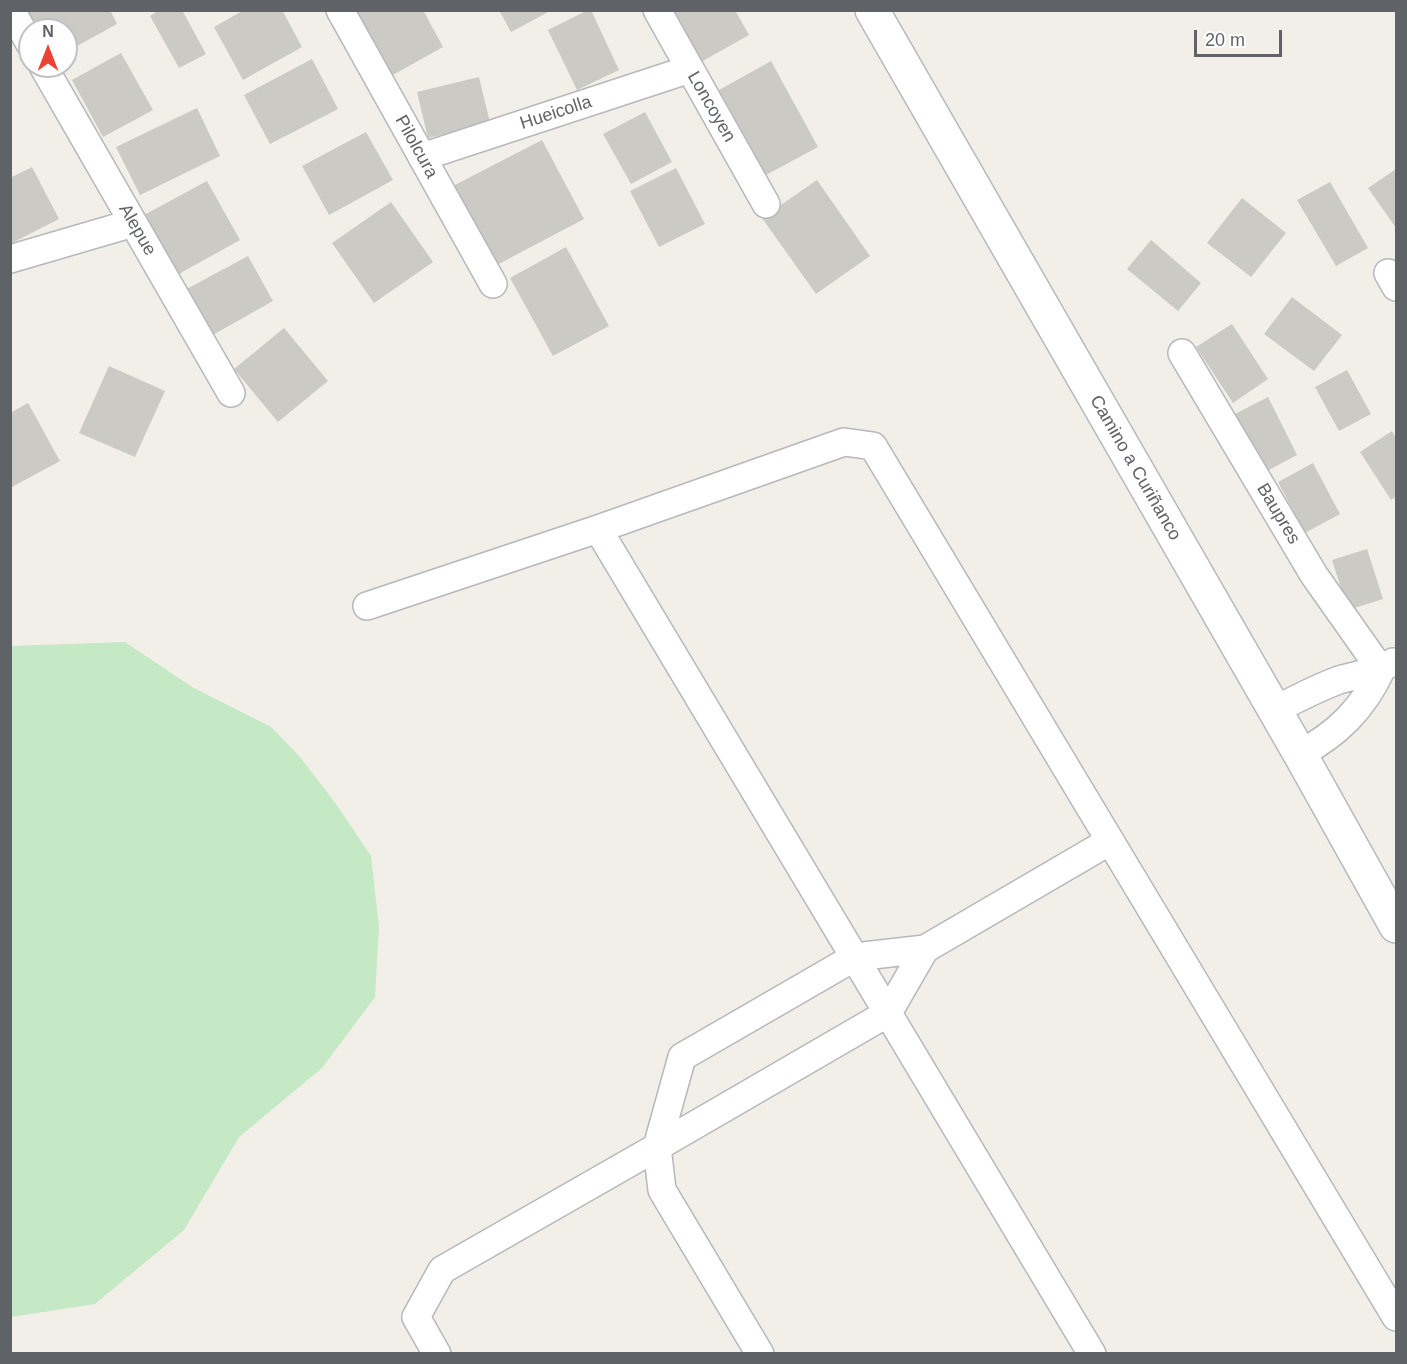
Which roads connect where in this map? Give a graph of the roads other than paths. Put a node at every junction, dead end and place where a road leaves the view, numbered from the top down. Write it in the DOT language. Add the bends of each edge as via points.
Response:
graph roads {
  1 [pos="340,10"];
  2 [pos="657,10"];
  3 [pos="872,10"];
  4 [pos="690,69"];
  5 [pos="50,78"];
  6 [pos="422,157"];
  7 [pos="766,204"];
  8 [pos="134,223"];
  9 [pos="10,259"];
  10 [pos="493,284"];
  11 [pos="1182,353"];
  12 [pos="231,393"];
  13 [pos="598,529"];
  14 [pos="368,606"];
  15 [pos="1389,665"];
  16 [pos="1275,710"];
  17 [pos="1300,754"];
  18 [pos="1110,840"];
  19 [pos="1396,926"];
  20 [pos="925,949"];
  21 [pos="855,957"];
  22 [pos="888,1013"];
  23 [pos="657,1148"];
  24 [pos="1396,1317"];
  25 [pos="437,1353"];
  26 [pos="760,1353"];
  27 [pos="1092,1353"];
  1 -- 6 [label="street, Pilolcura"];
  2 -- 4 [label="street, Loncoyen"];
  3 -- 16 [label="street, Camino a Curiñanco"];
  4 -- 6 [label="street, Hueicolla"];
  4 -- 7 [label="street, Loncoyen"];
  5 -- 8 [label="street, Alepue"];
  6 -- 10 [label="street, Pilolcura"];
  8 -- 9 [label="street"];
  8 -- 12 [label="street, Alepue"];
  11 -- 15 [label="street, Baupres" via="1314,575"];
  13 -- 14 [label="street"];
  13 -- 18 [label="street" via="844,442 873,446"];
  13 -- 21 [label="street"];
  15 -- 16 [label="street" via="1325,686"];
  15 -- 17 [label="street" via="1346,722"];
  16 -- 17 [label="street, Camino a Curiñanco"];
  17 -- 19 [label="street, Camino a Curiñanco"];
  18 -- 20 [label="street"];
  18 -- 24 [label="street"];
  20 -- 21 [label="street"];
  20 -- 22 [label="street"];
  21 -- 22 [label="street"];
  21 -- 23 [label="street" via="682,1057"];
  22 -- 23 [label="street"];
  22 -- 27 [label="street"];
  23 -- 25 [label="street" via="442,1270 416,1317"];
  23 -- 26 [label="street" via="662,1190"];
}
